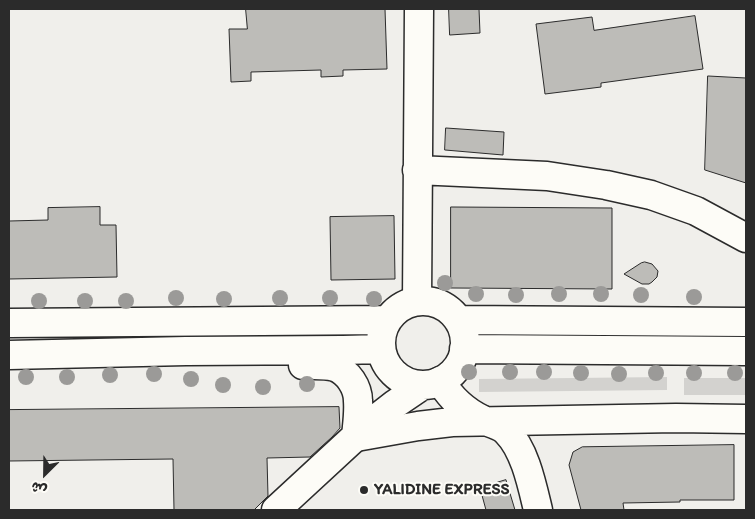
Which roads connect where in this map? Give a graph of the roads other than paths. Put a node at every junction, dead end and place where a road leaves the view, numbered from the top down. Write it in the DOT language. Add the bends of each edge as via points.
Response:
graph roads {
  1 [pos="418,9"];
  2 [pos="418,170"];
  3 [pos="746,238"];
  4 [pos="417,301"];
  5 [pos="387,320"];
  6 [pos="458,320"];
  7 [pos="746,322"];
  8 [pos="9,324"];
  9 [pos="464,350"];
  10 [pos="186,351"];
  11 [pos="746,351"];
  12 [pos="9,355"];
  13 [pos="384,357"];
  14 [pos="432,383"];
  15 [pos="746,419"];
  16 [pos="486,421"];
  17 [pos="362,431"];
  18 [pos="276,510"];
  19 [pos="538,510"];
  1 -- 2 [label="main road"];
  2 -- 3 [label="main road" via="547,176 606,185 651,195 696,211"];
  2 -- 4 [label="main road"];
  4 -- 5 [label="main road" via="400,307"];
  4 -- 6 [label="main road" via="440,304"];
  5 -- 8 [label="main road"];
  5 -- 13 [label="main road" via="381,339"];
  6 -- 7 [label="main road"];
  6 -- 9 [label="main road" via="465,339"];
  9 -- 11 [label="main road"];
  9 -- 14 [label="main road" via="462,360 449,376"];
  10 -- 12 [label="main road"];
  10 -- 13 [label="main road" via="342,350"];
  10 -- 17 [label="main road" via="241,364 320,364 337,368 352,381 356,391"];
  13 -- 14 [label="main road" via="397,376 405,381"];
  13 -- 17 [label="main road" via="380,396"];
  14 -- 16 [label="main road" via="464,409"];
  14 -- 17 [label="main road" via="395,404"];
  15 -- 16 [label="main road"];
  16 -- 17 [label="main road"];
  16 -- 19 [label="main road" via="506,430 518,446"];
  17 -- 18 [label="main road"];
}
